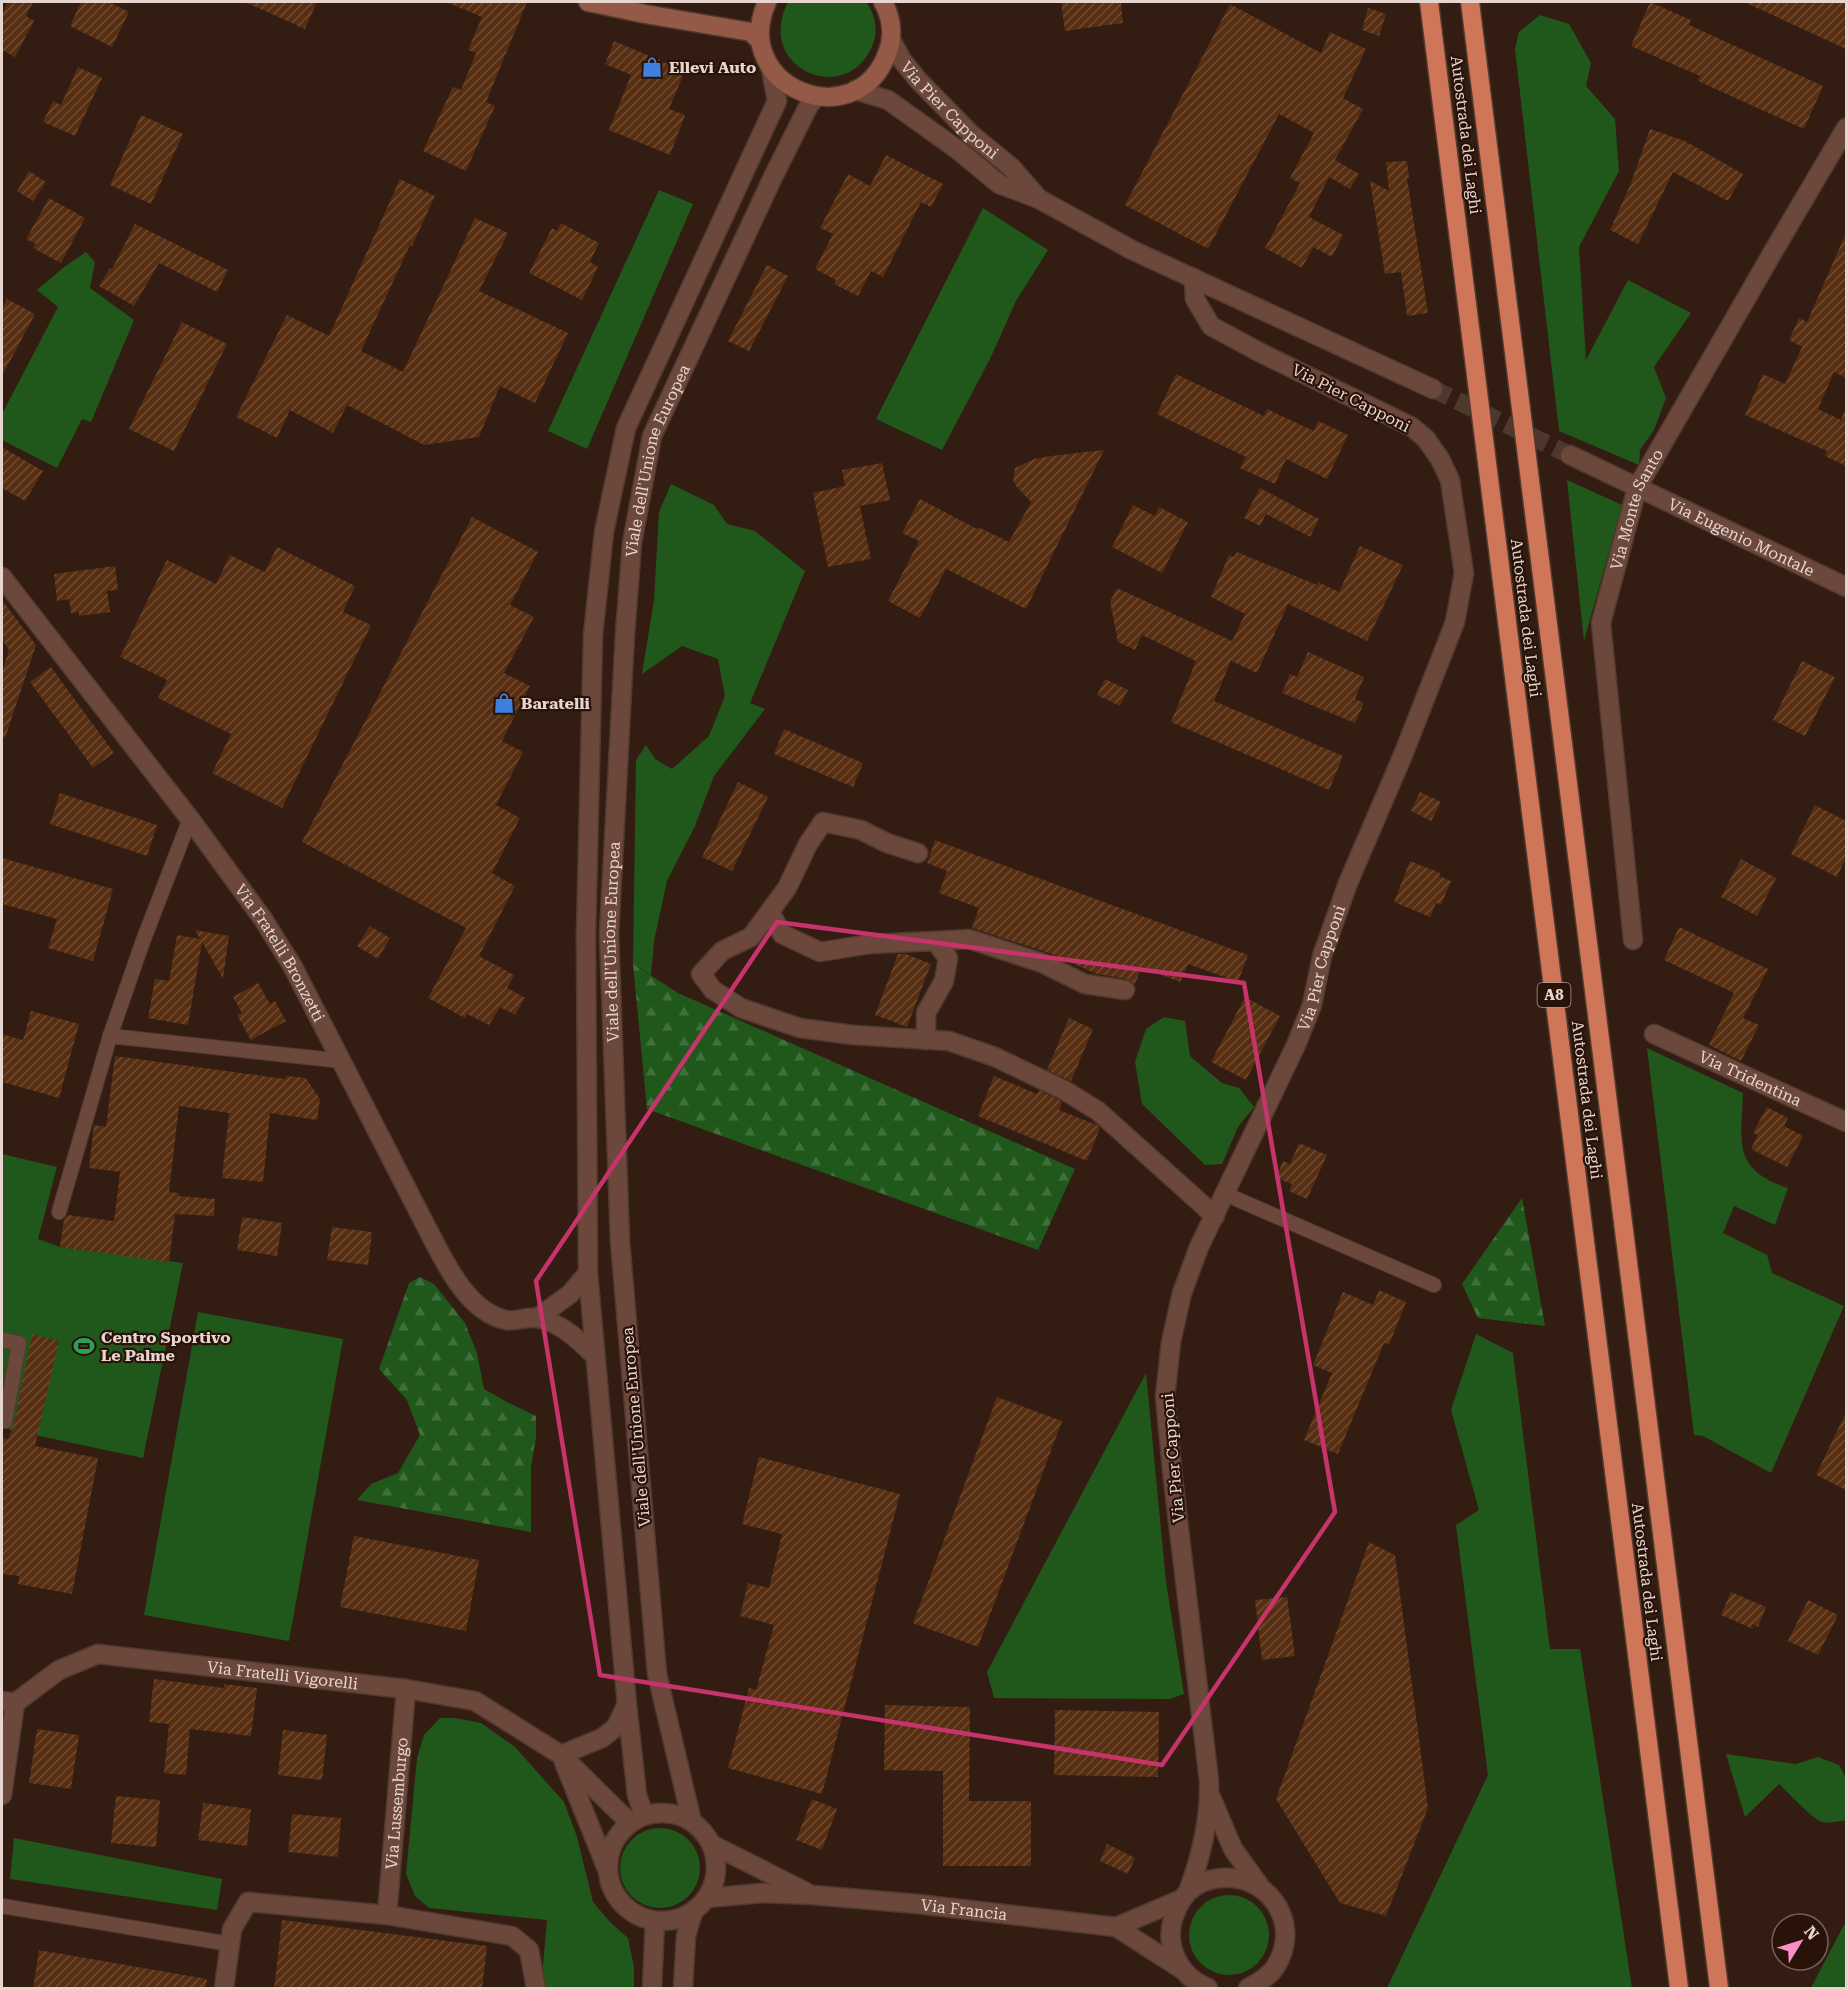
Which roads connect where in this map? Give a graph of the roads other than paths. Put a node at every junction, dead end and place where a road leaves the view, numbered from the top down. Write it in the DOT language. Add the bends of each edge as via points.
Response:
graph roads {
  1 [pos="588,2"];
  2 [pos="767,2"];
  3 [pos="1429,2"];
  4 [pos="1470,2"];
  5 [pos="886,4"];
  6 [pos="891,40"];
  7 [pos="760,41"];
  8 [pos="771,69"];
  9 [pos="855,90"];
  10 [pos="816,97"];
  11 [pos="1846,128"];
  12 [pos="1040,199"];
  13 [pos="1194,278"];
  14 [pos="1433,389"];
  15 [pos="1570,455"];
  16 [pos="1637,488"];
  17 [pos="2,577"];
  18 [pos="1846,587"];
  19 [pos="190,819"];
  20 [pos="918,853"];
  21 [pos="770,912"];
  22 [pos="934,940"];
  23 [pos="1633,940"];
  24 [pos="1125,990"];
  25 [pos="1654,1034"];
  26 [pos="110,1036"];
  27 [pos="926,1040"];
  28 [pos="342,1061"];
  29 [pos="1846,1122"];
  30 [pos="1225,1194"];
  31 [pos="59,1212"];
  32 [pos="1215,1216"];
  33 [pos="588,1273"];
  34 [pos="1434,1285"];
  35 [pos="537,1318"];
  36 [pos="2,1340"];
  37 [pos="595,1356"];
  38 [pos="2,1421"];
  39 [pos="406,1689"];
  40 [pos="8,1702"];
  41 [pos="627,1705"];
  42 [pos="561,1755"];
  43 [pos="1209,1792"];
  44 [pos="2,1795"];
  45 [pos="637,1819"];
  46 [pos="692,1822"];
  47 [pos="711,1844"];
  48 [pos="607,1869"];
  49 [pos="1261,1887"];
  50 [pos="1186,1894"];
  51 [pos="813,1895"];
  52 [pos="707,1898"];
  53 [pos="2,1906"];
  54 [pos="693,1912"];
  55 [pos="387,1916"];
  56 [pos="655,1921"];
  57 [pos="1116,1927"];
  58 [pos="230,1944"];
  59 [pos="1183,1970"];
  60 [pos="1259,1986"];
  61 [pos="225,1989"];
  62 [pos="536,1989"];
  63 [pos="652,1989"];
  64 [pos="683,1989"];
  65 [pos="1209,1989"];
  66 [pos="1678,1989"];
  67 [pos="1719,1989"];
  1 -- 7 [label="main road" via="751,32"];
  2 -- 7 [label="main road" via="761,16"];
  3 -- 66 [label="highway, Autostrada dei Laghi / A8"];
  4 -- 67 [label="highway, Autostrada dei Laghi / A8"];
  5 -- 6 [label="main road"];
  6 -- 9 [label="main road" via="883,64"];
  6 -- 12 [label="street, Via Pier Capponi" via="918,80"];
  7 -- 8 [label="main road"];
  8 -- 10 [label="main road" via="799,92"];
  8 -- 33 [label="street, Viale dell'Unione Europea" via="777,101 626,428 604,532 593,635 586,934"];
  9 -- 10 [label="main road" via="836,97"];
  9 -- 12 [label="street, Via Pier Capponi" via="888,100 999,184"];
  10 -- 46 [label="street, Viale dell'Unione Europea" via="773,177 652,436 632,543 625,634 609,934 620,1241 657,1674"];
  11 -- 16 [label="street, Via Monte Santo"];
  12 -- 13 [label="street, Via Pier Capponi"];
  13 -- 14 [label="street, Via Pier Capponi"];
  13 -- 30 [label="street, Via Pier Capponi" via="1196,299 1211,326 1412,427 1426,440 1450,480 1464,573 1455,622 1348,884 1322,956 1308,1015"];
  15 -- 16 [label="street"];
  16 -- 18 [label="street, Via Eugenio Montale"];
  16 -- 23 [label="street, Via Monte Santo" via="1600,623"];
  17 -- 19 [label="street, Via Fratelli Bronzetti"];
  19 -- 26 [label="lane"];
  19 -- 28 [label="street, Via Fratelli Bronzetti" via="275,938"];
  20 -- 21 [label="street" via="861,830 823,822"];
  21 -- 22 [label="street" via="782,934 820,952"];
  21 -- 27 [label="street" via="751,937 722,951 701,974 713,990 741,1008 800,1028"];
  22 -- 24 [label="street" via="969,939 1042,963 1085,984"];
  22 -- 27 [label="street" via="948,958 944,981 926,1013"];
  25 -- 29 [label="street, Via Tridentina"];
  26 -- 28 [label="lane"];
  26 -- 31 [label="lane"];
  27 -- 32 [label="street" via="949,1041 1064,1090 1106,1118"];
  28 -- 35 [label="street, Via Fratelli Bronzetti" via="445,1262 466,1294 486,1311 507,1320"];
  30 -- 32 [label="street, Via Pier Capponi"];
  30 -- 34 [label="lane"];
  32 -- 43 [label="street, Via Pier Capponi" via="1182,1293 1171,1342 1166,1397"];
  33 -- 35 [label="street" via="570,1294"];
  33 -- 37 [label="street, Viale dell'Unione Europea"];
  35 -- 37 [label="street, Via Fratelli Bronzetti" via="567,1331"];
  36 -- 38 [label="lane" via="19,1343"];
  37 -- 41 [label="street, Viale dell'Unione Europea"];
  39 -- 40 [label="street, Via Fratelli Vigorelli" via="98,1653 58,1671"];
  39 -- 42 [label="street, Via Fratelli Vigorelli" via="475,1701"];
  39 -- 55 [label="street, Via Lussemburgo"];
  40 -- 44 [label="street"];
  41 -- 42 [label="street" via="616,1727 602,1738"];
  41 -- 45 [label="street, Viale dell'Unione Europea"];
  42 -- 45 [label="street, Via Fratelli Vigorelli"];
  42 -- 48 [label="street"];
  43 -- 49 [label="street, Via Pier Capponi" via="1233,1849"];
  43 -- 50 [label="street, Via Pier Capponi" via="1204,1838"];
  45 -- 46 [label="street" via="661,1812"];
  45 -- 48 [label="street" via="617,1835 609,1851"];
  46 -- 47 [label="street, Viale dell'Unione Europea"];
  47 -- 51 [label="street, Via Francia"];
  47 -- 52 [label="street" via="716,1862"];
  48 -- 56 [label="street" via="611,1888 621,1904"];
  49 -- 50 [label="street" via="1244,1879 1226,1877 1208,1880"];
  49 -- 60 [label="street, Via Pier Capponi" via="1274,1899 1286,1933 1276,1967"];
  50 -- 57 [label="street, Via Francia"];
  50 -- 59 [label="street, Via Pier Capponi" via="1173,1918 1170,1939"];
  51 -- 52 [label="street, Via Francia" via="762,1893"];
  51 -- 57 [label="street, Via Francia"];
  52 -- 54 [label="street"];
  53 -- 58 [label="lane"];
  54 -- 56 [label="street" via="675,1920"];
  54 -- 64 [label="street" via="686,1936"];
  55 -- 58 [label="street" via="248,1902 232,1929"];
  55 -- 62 [label="street" via="512,1936 529,1950"];
  56 -- 63 [label="street"];
  57 -- 59 [label="street, Via Francia"];
  58 -- 61 [label="street"];
  59 -- 65 [label="street, Via Pier Capponi"];
}
